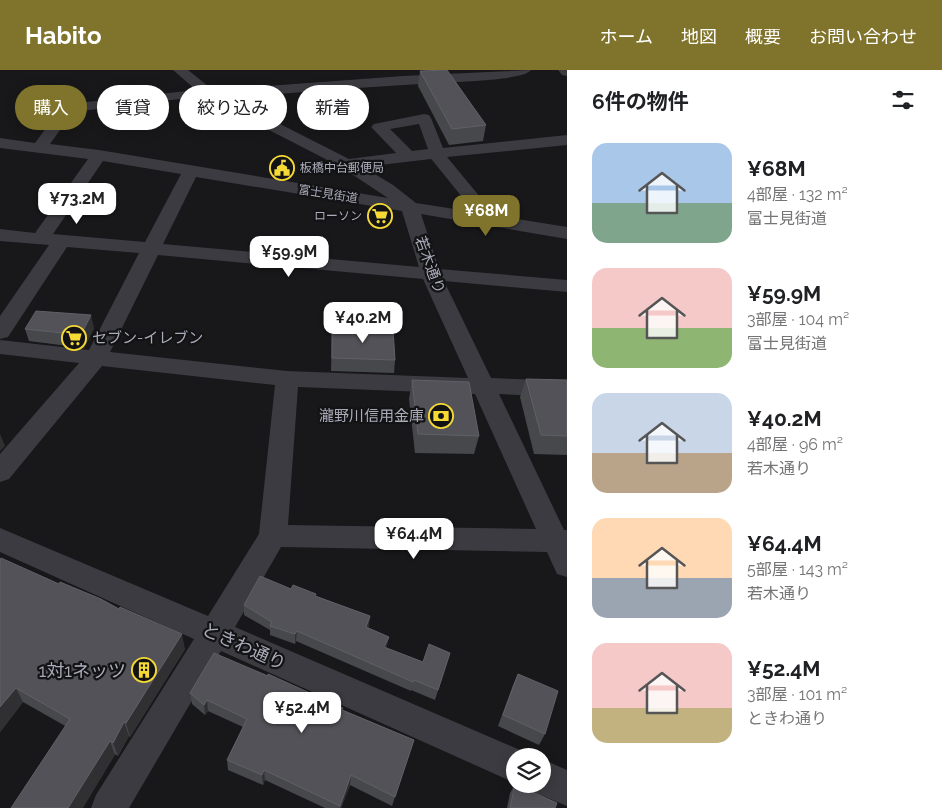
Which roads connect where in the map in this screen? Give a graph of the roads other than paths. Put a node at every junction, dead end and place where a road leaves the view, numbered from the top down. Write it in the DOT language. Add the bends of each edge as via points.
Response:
graph roads {
  1 [pos="180,70"];
  2 [pos="524,70"];
  3 [pos="455,74"];
  4 [pos="400,75"];
  5 [pos="199,85"];
  6 [pos="287,89"];
  7 [pos="179,95"];
  8 [pos="280,130"];
  9 [pos="567,140"];
  10 [pos="0,143"];
  11 [pos="39,148"];
  12 [pos="437,153"];
  13 [pos="100,156"];
  14 [pos="408,156"];
  15 [pos="347,164"];
  16 [pos="191,171"];
  17 [pos="410,207"];
  18 [pos="483,219"];
  19 [pos="567,233"];
  20 [pos="0,235"];
  21 [pos="40,239"];
  22 [pos="61,241"];
  23 [pos="150,249"];
  24 [pos="431,274"];
  25 [pos="567,286"];
  26 [pos="0,332"];
  27 [pos="0,347"];
  28 [pos="95,359"];
  29 [pos="287,379"];
  30 [pos="483,386"];
  31 [pos="567,389"];
  32 [pos="0,472"];
  33 [pos="273,536"];
  34 [pos="0,539"];
  35 [pos="563,549"];
  36 [pos="215,633"];
  37 [pos="506,761"];
  38 [pos="551,782"];
  39 [pos="567,788"];
  40 [pos="109,808"];
  1 -- 5 [label="street"];
  2 -- 3 [label="street" via="489,76"];
  3 -- 4 [label="street"];
  4 -- 6 [label="street"];
  7 -- 11 [label="street" via="68,108"];
  8 -- 15 [label="street"];
  9 -- 12 [label="street"];
  10 -- 11 [label="street, 富士見街道"];
  11 -- 13 [label="street, 富士見街道"];
  12 -- 14 [label="street"];
  12 -- 14 [label="street" via="424,118 379,127"];
  12 -- 18 [label="street" via="484,213"];
  13 -- 16 [label="street, 富士見街道"];
  13 -- 21 [label="street"];
  14 -- 15 [label="street"];
  15 -- 17 [label="street"];
  16 -- 17 [label="street, 富士見街道"];
  16 -- 23 [label="street"];
  17 -- 18 [label="street, 富士見街道"];
  17 -- 24 [label="street, 若木通り"];
  18 -- 19 [label="street, 富士見街道"];
  20 -- 21 [label="street"];
  21 -- 22 [label="street"];
  22 -- 23 [label="street"];
  22 -- 26 [label="street"];
  23 -- 24 [label="street"];
  23 -- 28 [label="street"];
  24 -- 25 [label="street"];
  24 -- 30 [label="street, 若木通り"];
  27 -- 28 [label="street"];
  28 -- 29 [label="street"];
  28 -- 32 [label="street"];
  29 -- 30 [label="street"];
  29 -- 33 [label="street"];
  30 -- 31 [label="street"];
  30 -- 35 [label="street, 若木通り"];
  33 -- 35 [label="street"];
  33 -- 36 [label="street"];
  34 -- 36 [label="street, ときわ通り"];
  36 -- 37 [label="street, ときわ通り"];
  36 -- 40 [label="street"];
  38 -- 39 [label="street"];
}
